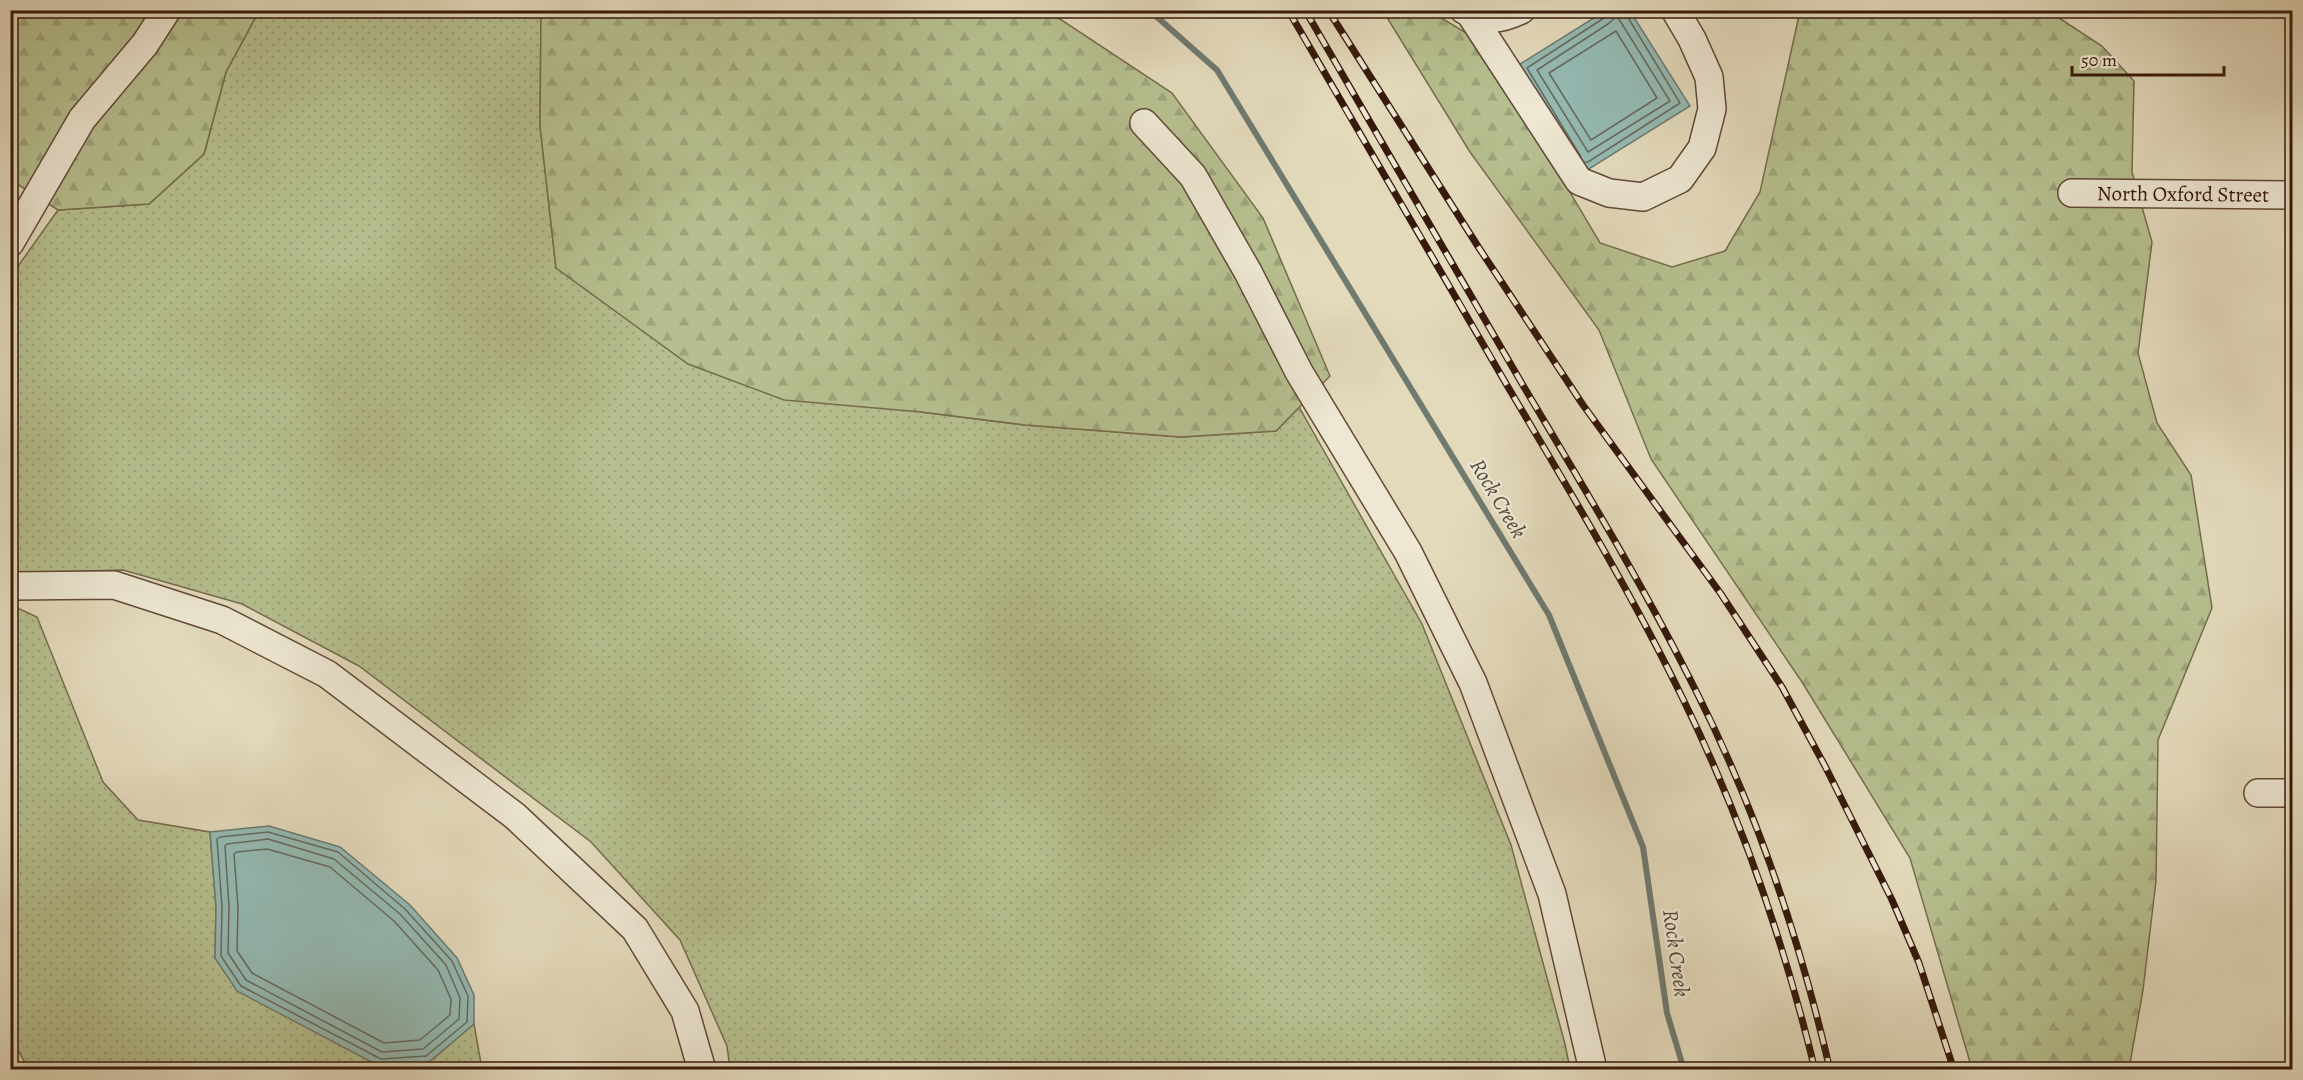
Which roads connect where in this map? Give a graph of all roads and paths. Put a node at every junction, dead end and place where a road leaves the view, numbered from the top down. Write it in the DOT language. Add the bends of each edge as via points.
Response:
graph roads {
  1 [pos="167,10"];
  2 [pos="1521,10"];
  3 [pos="1675,10"];
  4 [pos="1467,13"];
  5 [pos="1144,123"];
  6 [pos="2072,193"];
  7 [pos="2292,195"];
  8 [pos="10,243"];
  9 [pos="10,586"];
  10 [pos="2258,793"];
  11 [pos="2292,793"];
  12 [pos="702,1070"];
  13 [pos="1593,1070"];
  1 -- 8 [label="street" via="145,44 82,119"];
  2 -- 4 [label="street" via="1492,20"];
  3 -- 4 [label="street" via="1709,77 1712,109 1702,148 1680,179 1643,197 1610,193 1579,181"];
  5 -- 13 [label="street" via="1193,176 1299,372 1408,552 1473,683 1552,894"];
  6 -- 7 [label="street, North Oxford Street"];
  9 -- 12 [label="street" via="114,585 222,620 327,674 515,816 635,929 685,1011"];
  10 -- 11 [label="street"];
}
